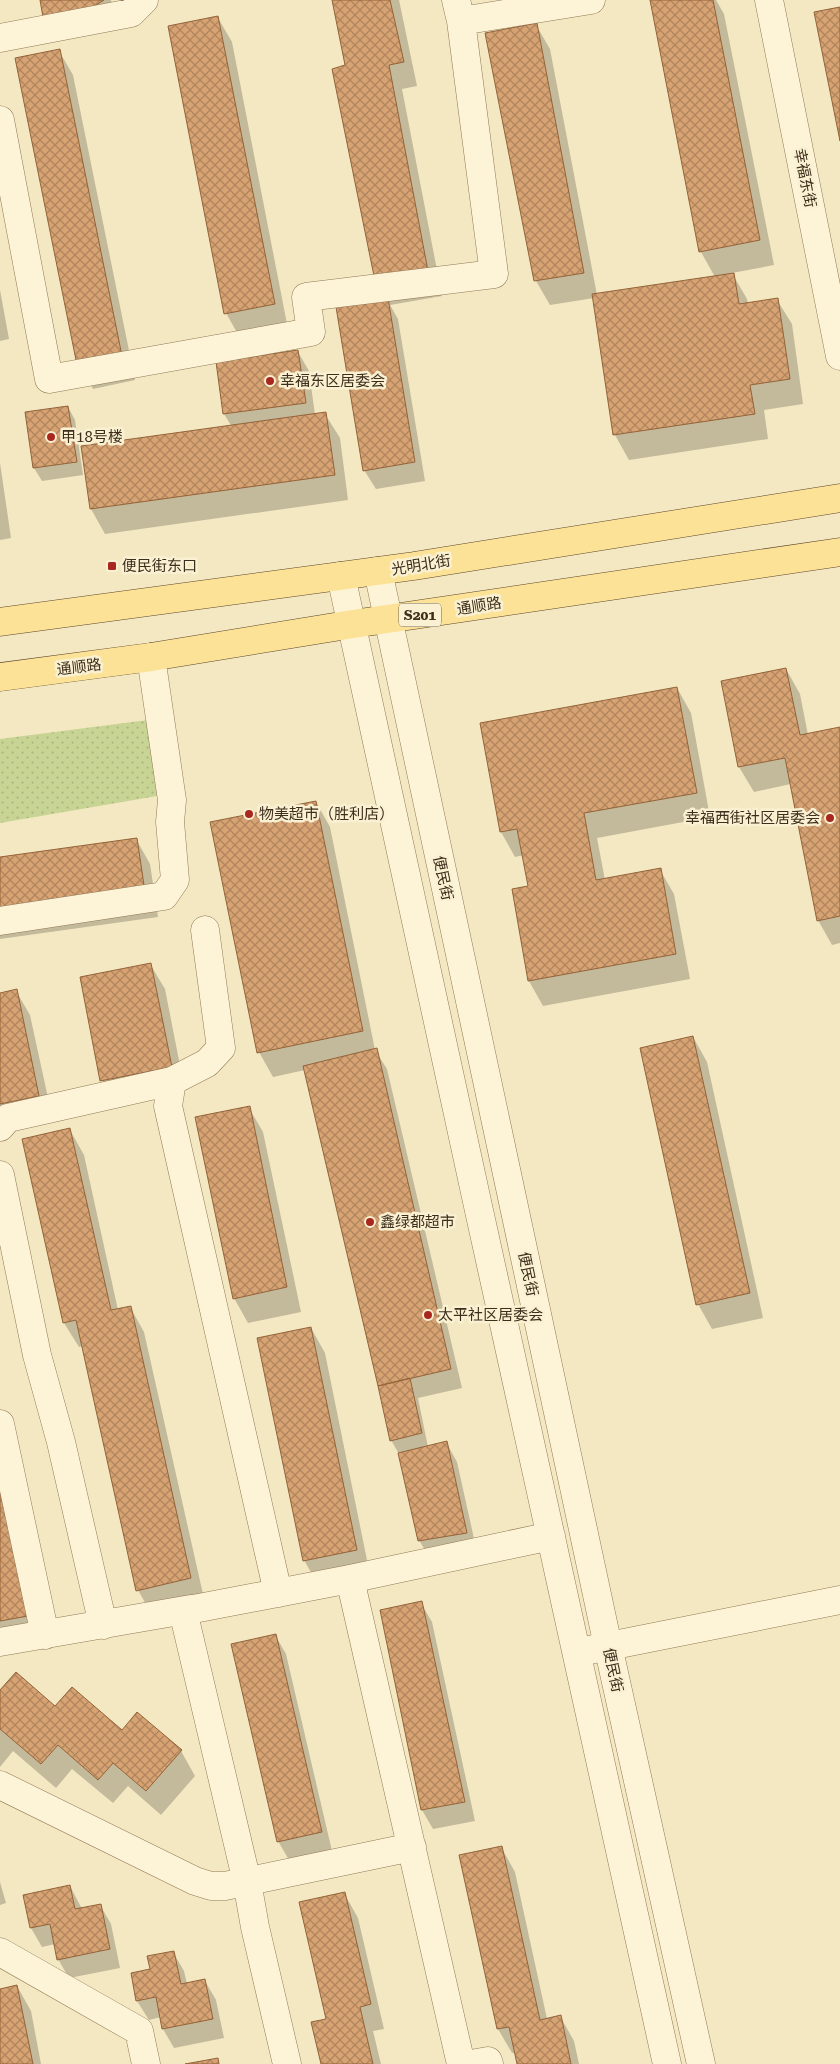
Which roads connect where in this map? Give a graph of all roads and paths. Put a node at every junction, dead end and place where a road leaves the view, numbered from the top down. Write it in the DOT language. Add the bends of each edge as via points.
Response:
graph roads {
  1 [pos="144,0"];
  2 [pos="591,0"];
  3 [pos="770,0"];
  4 [pos="459,11"];
  5 [pos="0,38"];
  6 [pos="0,120"];
  7 [pos="840,356"];
  8 [pos="840,498"];
  9 [pos="840,552"];
  10 [pos="378,571"];
  11 [pos="341,576"];
  12 [pos="387,620"];
  13 [pos="0,622"];
  14 [pos="353,624"];
  15 [pos="151,657"];
  16 [pos="0,677"];
  17 [pos="0,921"];
  18 [pos="205,930"];
  19 [pos="172,1081"];
  20 [pos="0,1127"];
  21 [pos="0,1175"];
  22 [pos="0,1424"];
  23 [pos="551,1536"];
  24 [pos="350,1580"];
  25 [pos="278,1593"];
  26 [pos="840,1600"];
  27 [pos="190,1609"];
  28 [pos="103,1625"];
  29 [pos="45,1635"];
  30 [pos="0,1642"];
  31 [pos="608,1646"];
  32 [pos="576,1653"];
  33 [pos="0,1785"];
  34 [pos="412,1847"];
  35 [pos="247,1882"];
  36 [pos="0,1952"];
  37 [pos="146,2064"];
  38 [pos="287,2064"];
  39 [pos="461,2064"];
  40 [pos="471,2064"];
  41 [pos="489,2064"];
  42 [pos="667,2064"];
  43 [pos="701,2064"];
  1 -- 5 [label="street" via="130,13"];
  2 -- 4 [label="street"];
  3 -- 7 [label="street, 幸福东街"];
  4 -- 6 [label="street" via="494,274 306,297 311,332 50,379"];
  8 -- 10 [label="main road, 光明北街"];
  9 -- 12 [label="main road, 通顺路 / S201"];
  10 -- 11 [label="main road, 光明北街"];
  10 -- 12 [label="street, 便民街"];
  11 -- 13 [label="main road, 光明北街"];
  11 -- 14 [label="street"];
  12 -- 14 [label="main road, 通顺路 / S201"];
  12 -- 31 [label="street, 便民街"];
  14 -- 15 [label="main road, 通顺路 / S201"];
  14 -- 23 [label="street"];
  15 -- 16 [label="main road, 通顺路 / S201"];
  15 -- 17 [label="street" via="172,800 170,822 175,880 171,888 164,896"];
  18 -- 19 [label="street" via="221,1048 207,1062"];
  19 -- 20 [label="street" via="8,1118"];
  19 -- 25 [label="street" via="168,1106"];
  21 -- 28 [label="street" via="37,1355 61,1442"];
  22 -- 29 [label="street"];
  23 -- 24 [label="street"];
  23 -- 32 [label="street"];
  24 -- 25 [label="street"];
  24 -- 34 [label="street"];
  25 -- 27 [label="street"];
  26 -- 31 [label="street"];
  27 -- 28 [label="street"];
  27 -- 35 [label="street" via="183,1611"];
  28 -- 29 [label="street"];
  29 -- 30 [label="street"];
  31 -- 32 [label="street"];
  31 -- 43 [label="street, 便民街"];
  32 -- 42 [label="street"];
  33 -- 35 [label="street" via="195,1881 211,1886"];
  34 -- 35 [label="street"];
  34 -- 39 [label="street"];
  35 -- 38 [label="street"];
  36 -- 37 [label="street" via="138,2031"];
  40 -- 41 [label="street" via="488,2061"];
}
